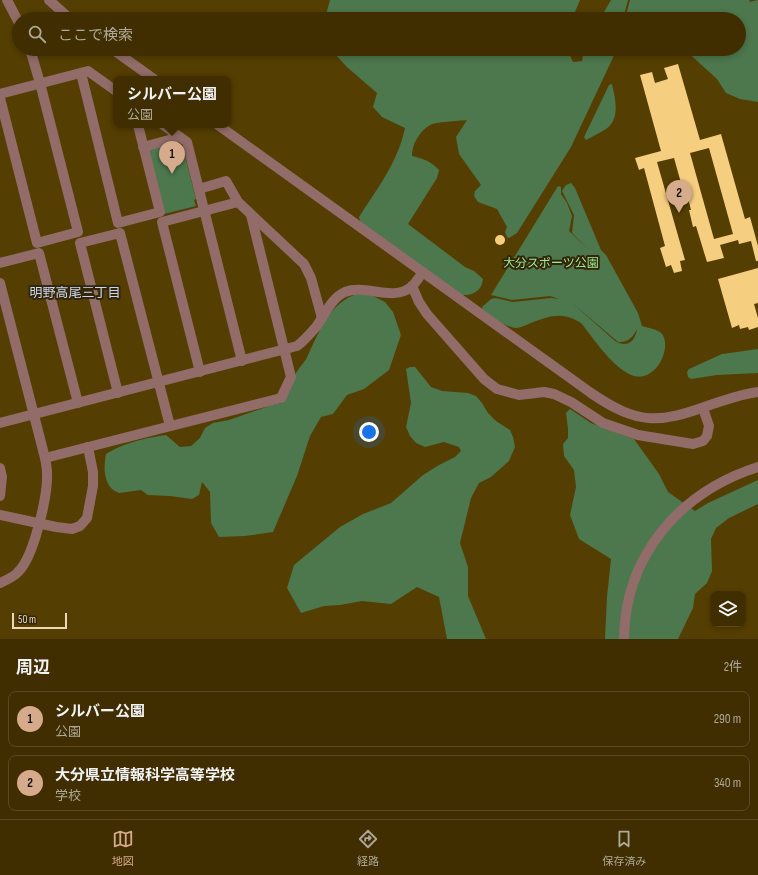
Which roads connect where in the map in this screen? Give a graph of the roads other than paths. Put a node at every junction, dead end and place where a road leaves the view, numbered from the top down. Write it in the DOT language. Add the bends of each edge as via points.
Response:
graph roads {
  1 [pos="7,0"];
  2 [pos="49,0"];
  3 [pos="13,12"];
  4 [pos="62,12"];
  5 [pos="32,56"];
  6 [pos="122,56"];
  7 [pos="80,73"];
  8 [pos="150,76"];
  9 [pos="40,83"];
  10 [pos="113,89"];
  11 [pos="0,94"];
  12 [pos="0,98"];
  13 [pos="139,128"];
  14 [pos="167,128"];
  15 [pos="222,128"];
  16 [pos="180,137"];
  17 [pos="143,147"];
  18 [pos="199,189"];
  19 [pos="238,202"];
  20 [pos="205,211"];
  21 [pos="252,215"];
  22 [pos="0,263"];
  23 [pos="423,272"];
  24 [pos="0,283"];
  25 [pos="412,286"];
  26 [pos="322,318"];
  27 [pos="285,350"];
  28 [pos="242,361"];
  29 [pos="200,372"];
  30 [pos="159,382"];
  31 [pos="758,392"];
  32 [pos="118,393"];
  33 [pos="78,403"];
  34 [pos="703,408"];
  35 [pos="34,414"];
  36 [pos="0,423"];
  37 [pos="170,426"];
  38 [pos="88,447"];
  39 [pos="45,458"];
  40 [pos="758,467"];
  41 [pos="0,468"];
  42 [pos="758,473"];
  43 [pos="702,494"];
  44 [pos="0,496"];
  45 [pos="0,515"];
  46 [pos="39,524"];
  47 [pos="0,583"];
  48 [pos="624,639"];
  1 -- 3 [label="street"];
  2 -- 4 [label="street"];
  5 -- 9 [label="street"];
  6 -- 8 [label="street"];
  7 -- 9 [label="street"];
  7 -- 10 [label="street" via="88,71"];
  7 -- 17 [label="street" via="118,223 160,212"];
  9 -- 11 [label="street"];
  9 -- 12 [label="street" via="78,232 37,243"];
  13 -- 17 [label="street"];
  14 -- 16 [label="street"];
  15 -- 23 [label="street"];
  16 -- 17 [label="street"];
  16 -- 18 [label="street" via="187,142"];
  18 -- 19 [label="street" via="226,181"];
  18 -- 20 [label="street"];
  19 -- 20 [label="street"];
  19 -- 21 [label="street"];
  20 -- 28 [label="street"];
  20 -- 29 [label="street" via="162,222"];
  21 -- 26 [label="street" via="304,264 311,278"];
  21 -- 27 [label="street"];
  22 -- 33 [label="street" via="39,253"];
  23 -- 25 [label="street"];
  23 -- 34 [label="street" via="591,394 619,411 640,418 656,419"];
  24 -- 35 [label="street"];
  25 -- 26 [label="street" via="398,292 360,289 345,292 334,300"];
  25 -- 34 [label="street" via="427,314 484,379 497,389 519,395 544,392 554,394 603,423 638,435 687,444 700,442 707,436 708,426"];
  26 -- 27 [label="street" via="303,342"];
  27 -- 28 [label="street"];
  27 -- 37 [label="street" via="291,377 281,398"];
  28 -- 29 [label="street"];
  29 -- 30 [label="street"];
  30 -- 32 [label="street"];
  30 -- 32 [label="street" via="120,233 80,243"];
  30 -- 37 [label="street"];
  31 -- 34 [label="street"];
  32 -- 33 [label="street"];
  33 -- 35 [label="street"];
  35 -- 36 [label="street"];
  35 -- 39 [label="street"];
  37 -- 38 [label="street"];
  38 -- 39 [label="street"];
  38 -- 46 [label="street" via="93,486 87,518 80,526 72,529"];
  39 -- 46 [label="street" via="47,482"];
  40 -- 43 [label="street" via="730,477"];
  41 -- 44 [label="street"];
  42 -- 43 [label="street"];
  43 -- 48 [label="street" via="670,520 645,555 629,593"];
  45 -- 46 [label="street"];
  46 -- 47 [label="street" via="31,550 19,572"];
}
